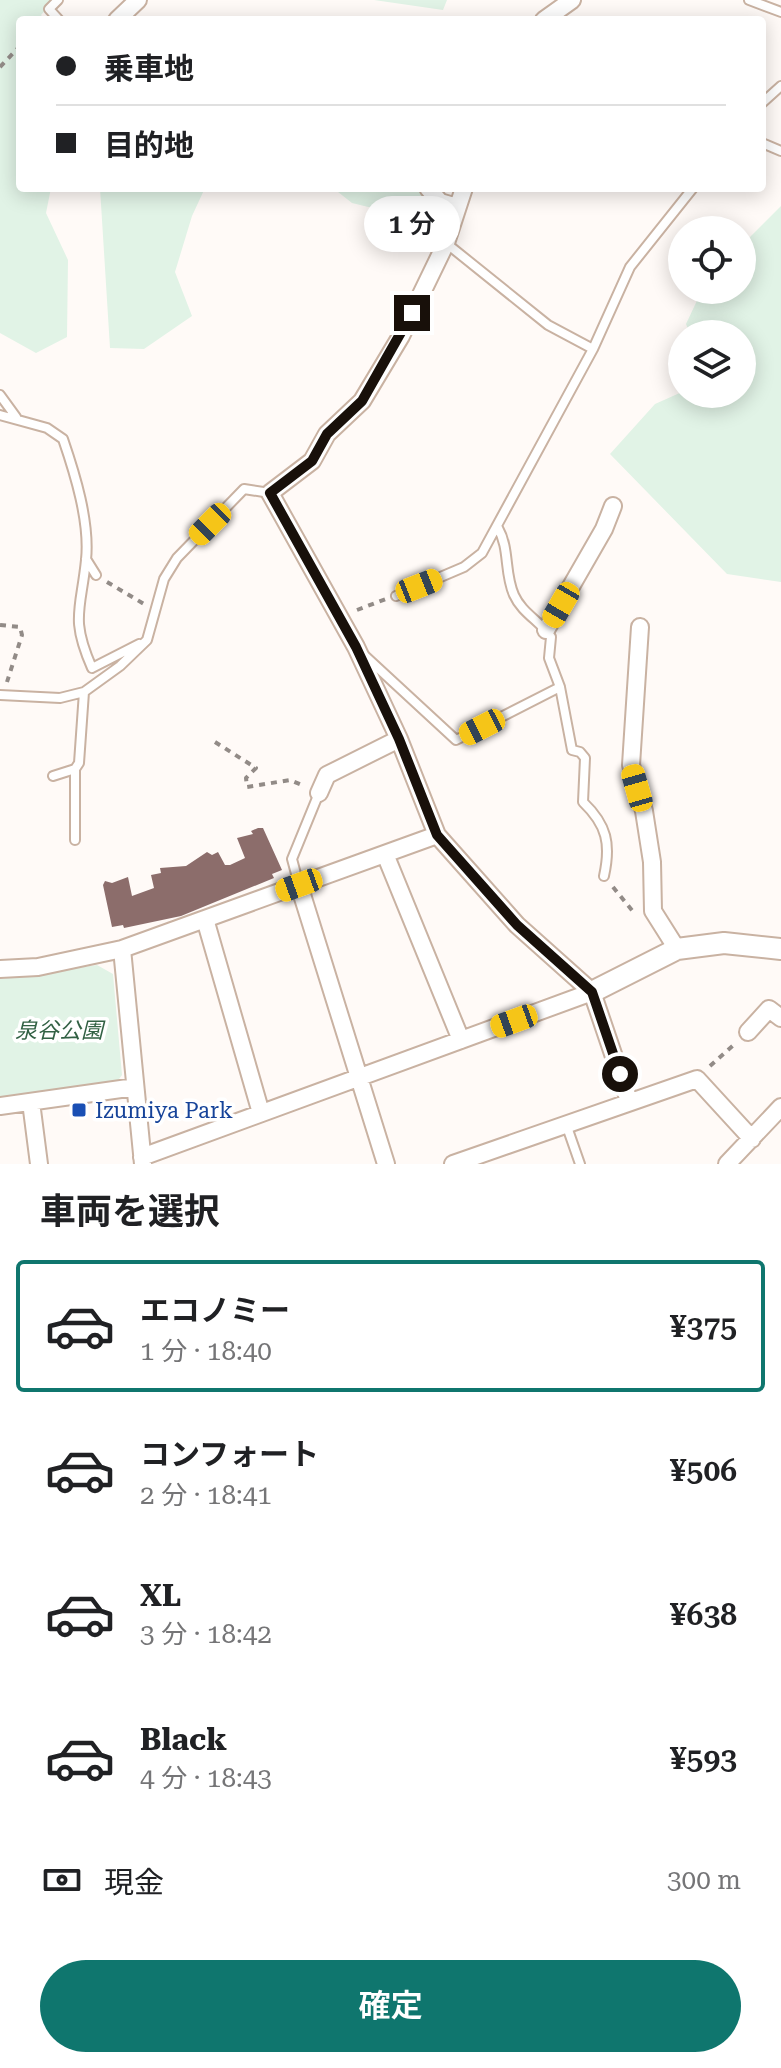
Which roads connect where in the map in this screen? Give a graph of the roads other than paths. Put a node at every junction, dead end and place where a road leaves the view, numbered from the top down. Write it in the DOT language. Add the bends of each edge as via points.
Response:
graph roads {
  1 [pos="58,0"];
  2 [pos="138,0"];
  3 [pos="572,0"];
  4 [pos="749,0"];
  5 [pos="781,12"];
  6 [pos="55,16"];
  7 [pos="121,16"];
  8 [pos="550,16"];
  9 [pos="781,86"];
  10 [pos="766,99"];
  11 [pos="431,192"];
  12 [pos="463,192"];
  13 [pos="690,192"];
  14 [pos="457,207"];
  15 [pos="446,243"];
  16 [pos="593,349"];
  17 [pos="0,395"];
  18 [pos="0,415"];
  19 [pos="16,417"];
  20 [pos="270,493"];
  21 [pos="613,506"];
  22 [pos="498,528"];
  23 [pos="86,558"];
  24 [pos="96,575"];
  25 [pos="396,596"];
  26 [pos="640,627"];
  27 [pos="546,630"];
  28 [pos="147,640"];
  29 [pos="356,647"];
  30 [pos="560,687"];
  31 [pos="84,692"];
  32 [pos="1,695"];
  33 [pos="399,739"];
  34 [pos="75,769"];
  35 [pos="53,776"];
  36 [pos="319,793"];
  37 [pos="437,835"];
  38 [pos="75,840"];
  39 [pos="385,854"];
  40 [pos="604,876"];
  41 [pos="299,885"];
  42 [pos="205,919"];
  43 [pos="122,949"];
  44 [pos="677,949"];
  45 [pos="781,949"];
  46 [pos="0,969"];
  47 [pos="592,992"];
  48 [pos="781,1018"];
  49 [pos="748,1032"];
  50 [pos="461,1040"];
  51 [pos="358,1078"];
  52 [pos="135,1087"];
  53 [pos="629,1101"];
  54 [pos="31,1102"];
  55 [pos="0,1106"];
  56 [pos="781,1107"];
  57 [pos="261,1113"];
  58 [pos="566,1124"];
  59 [pos="752,1139"];
  60 [pos="484,1159"];
  61 [pos="142,1160"];
  62 [pos="39,1164"];
  63 [pos="386,1164"];
  64 [pos="453,1164"];
  65 [pos="580,1164"];
  66 [pos="727,1164"];
  1 -- 6 [label="lane" via="49,9"];
  2 -- 7 [label="street"];
  3 -- 8 [label="street"];
  4 -- 5 [label="lane"];
  9 -- 10 [label="lane"];
  11 -- 14 [label="street" via="440,202"];
  12 -- 14 [label="street"];
  13 -- 16 [label="lane" via="630,267"];
  14 -- 15 [label="street"];
  15 -- 16 [label="lane" via="548,325"];
  15 -- 20 [label="street" via="362,401 327,434 312,461"];
  16 -- 22 [label="lane"];
  17 -- 19 [label="lane"];
  18 -- 19 [label="lane"];
  19 -- 23 [label="lane" via="63,439"];
  20 -- 28 [label="lane" via="244,489 177,558 164,579"];
  20 -- 29 [label="street"];
  21 -- 27 [label="street"];
  22 -- 25 [label="lane" via="475,561"];
  22 -- 27 [label="lane" via="505,539 506,573 515,599"];
  23 -- 24 [label="lane"];
  23 -- 28 [label="lane" via="76,614 92,668"];
  26 -- 44 [label="street" via="631,765 652,862 653,911"];
  27 -- 30 [label="lane"];
  28 -- 31 [label="lane"];
  29 -- 30 [label="lane" via="456,740"];
  29 -- 33 [label="street"];
  30 -- 40 [label="lane" via="572,750 585,758 583,802 596,814 609,846"];
  31 -- 32 [label="lane" via="60,698"];
  31 -- 34 [label="lane"];
  33 -- 36 [label="street" via="327,775"];
  33 -- 37 [label="street"];
  34 -- 35 [label="lane"];
  34 -- 38 [label="lane"];
  36 -- 41 [label="lane" via="292,859"];
  37 -- 39 [label="street"];
  37 -- 47 [label="street" via="517,925"];
  39 -- 41 [label="street"];
  39 -- 50 [label="street"];
  41 -- 42 [label="street"];
  41 -- 51 [label="street"];
  42 -- 43 [label="street"];
  42 -- 57 [label="street"];
  43 -- 46 [label="street" via="38,967"];
  43 -- 52 [label="street"];
  44 -- 45 [label="street" via="724,943"];
  44 -- 47 [label="street"];
  47 -- 50 [label="street"];
  47 -- 53 [label="street"];
  48 -- 49 [label="street" via="769,1009"];
  50 -- 51 [label="street"];
  51 -- 57 [label="street"];
  51 -- 63 [label="street"];
  52 -- 54 [label="street"];
  52 -- 61 [label="street"];
  53 -- 58 [label="street"];
  53 -- 59 [label="street" via="697,1079"];
  54 -- 55 [label="street"];
  54 -- 62 [label="street"];
  56 -- 59 [label="street"];
  57 -- 61 [label="street"];
  58 -- 60 [label="street"];
  58 -- 65 [label="lane"];
  59 -- 66 [label="street"];
  60 -- 64 [label="street"];
}
